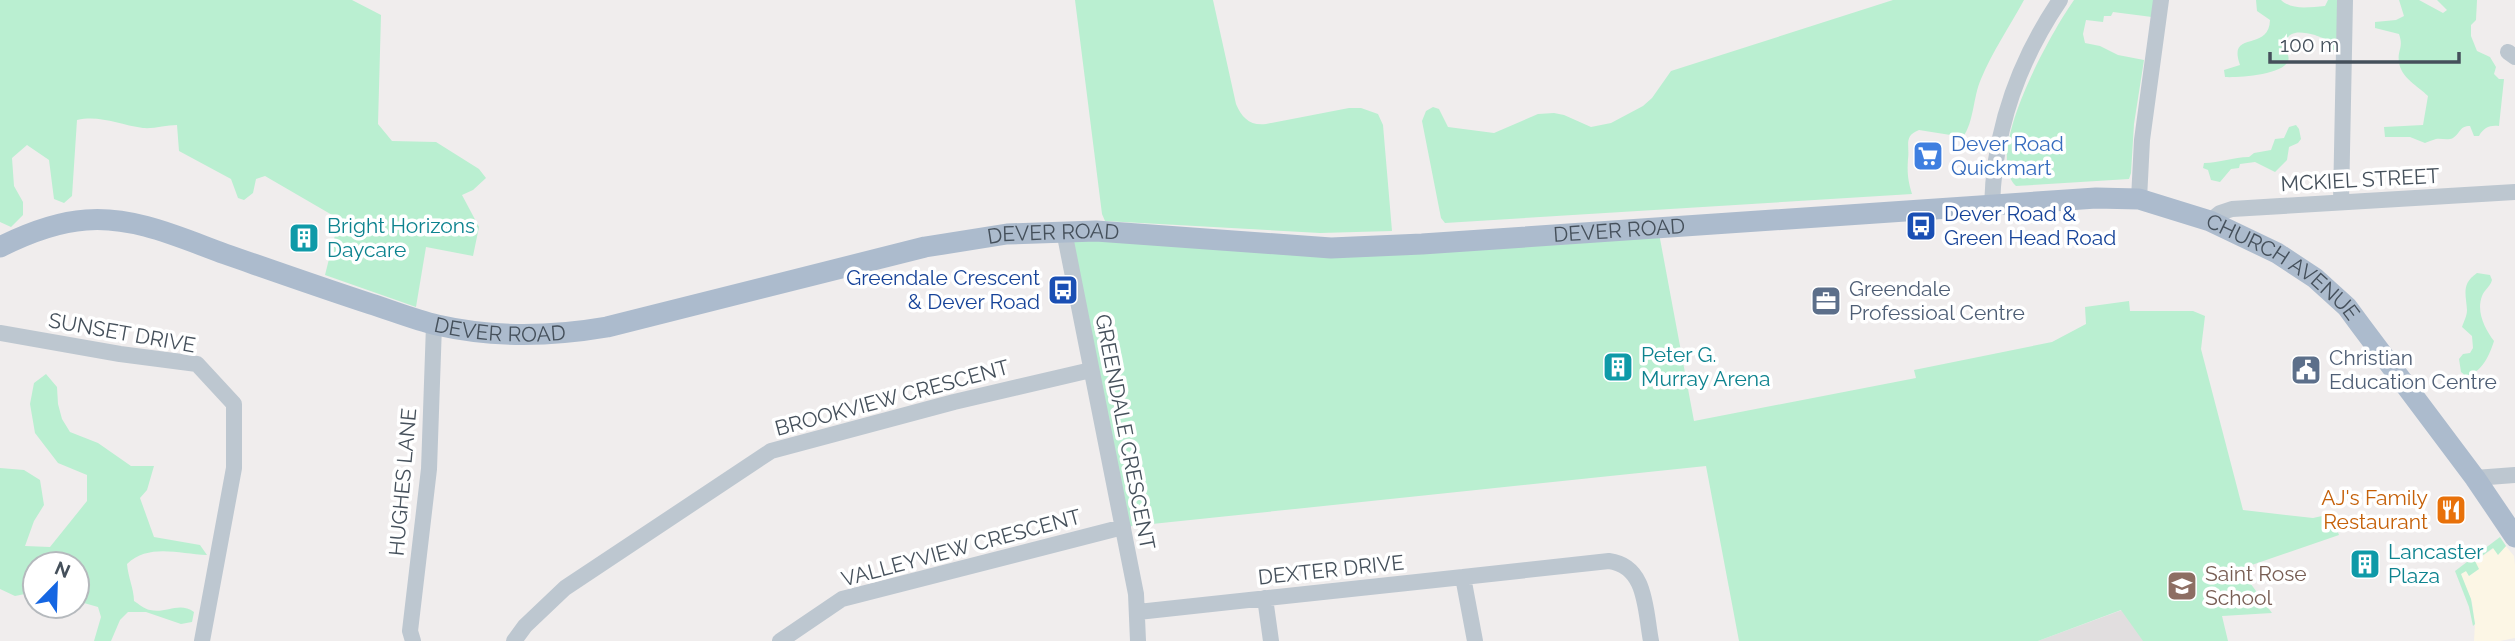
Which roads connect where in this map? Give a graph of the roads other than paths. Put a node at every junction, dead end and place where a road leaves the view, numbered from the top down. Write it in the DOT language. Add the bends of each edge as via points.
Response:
graph roads {
  1 [pos="2060,0"];
  2 [pos="2161,0"];
  3 [pos="2345,0"];
  4 [pos="2515,192"];
  5 [pos="2139,199"];
  6 [pos="2341,202"];
  7 [pos="1992,206"];
  8 [pos="2210,221"];
  9 [pos="1063,231"];
  10 [pos="0,247"];
  11 [pos="434,325"];
  12 [pos="0,333"];
  13 [pos="1091,370"];
  14 [pos="2515,475"];
  15 [pos="2475,478"];
  16 [pos="1123,527"];
  17 [pos="2515,537"];
  18 [pos="1463,577"];
  19 [pos="1265,598"];
  20 [pos="1138,612"];
  21 [pos="202,641"];
  22 [pos="413,641"];
  23 [pos="514,641"];
  24 [pos="780,641"];
  25 [pos="1138,641"];
  26 [pos="1271,641"];
  27 [pos="1475,641"];
  28 [pos="1651,641"];
  1 -- 7 [label="street" via="2025,61 2008,106 1994,159"];
  2 -- 5 [label="street" via="2142,139"];
  3 -- 6 [label="street"];
  4 -- 6 [label="street, MCKIEL STREET"];
  5 -- 7 [label="main road, DEVER ROAD"];
  5 -- 8 [label="main road, CHURCH AVENUE"];
  6 -- 8 [label="street, MCKIEL STREET" via="2232,209"];
  7 -- 9 [label="main road, DEVER ROAD" via="1331,248"];
  8 -- 15 [label="main road, CHURCH AVENUE" via="2277,253 2339,300"];
  9 -- 11 [label="main road, DEVER ROAD" via="925,247 576,332 501,335"];
  9 -- 13 [label="street, GREENDALE CRESCENT"];
  10 -- 11 [label="main road, DEVER ROAD" via="28,233 86,220 128,222"];
  11 -- 22 [label="street, HUGHES LANE" via="429,470 410,631"];
  12 -- 21 [label="street, SUNSET DRIVE" via="197,364 233,404 234,468"];
  13 -- 16 [label="street, GREENDALE CRESCENT"];
  13 -- 23 [label="street, BROOKVIEW CRESCENT" via="771,451 565,589"];
  14 -- 15 [label="street"];
  15 -- 17 [label="main road, CHURCH AVENUE"];
  16 -- 20 [label="street, GREENDALE CRESCENT"];
  16 -- 24 [label="street, VALLEYVIEW CRESCENT" via="842,599"];
  18 -- 19 [label="street, DEXTER DRIVE"];
  18 -- 27 [label="street"];
  18 -- 28 [label="street, DEXTER DRIVE" via="1619,563 1629,568 1640,584"];
  19 -- 20 [label="street, DEXTER DRIVE"];
  19 -- 26 [label="street"];
  20 -- 25 [label="street, GREENDALE CRESCENT"];
}
